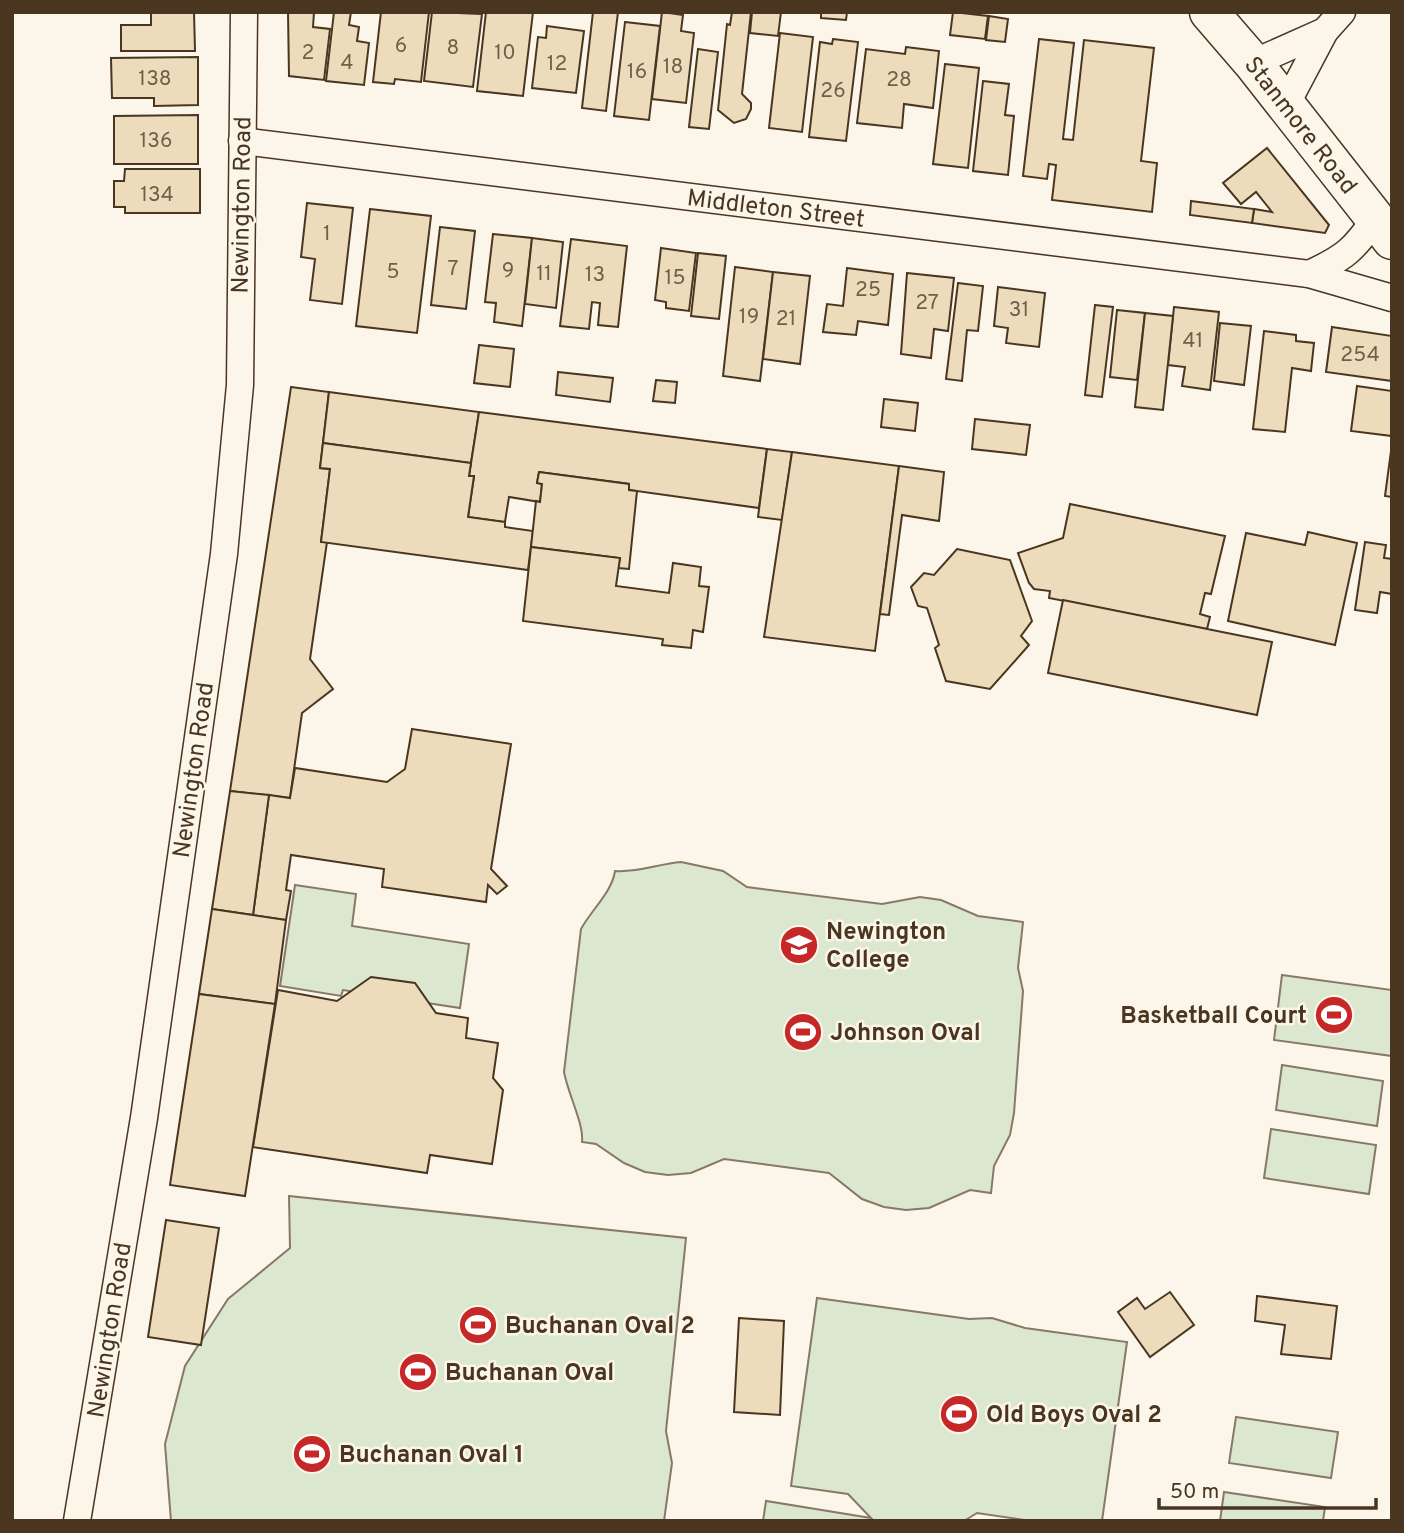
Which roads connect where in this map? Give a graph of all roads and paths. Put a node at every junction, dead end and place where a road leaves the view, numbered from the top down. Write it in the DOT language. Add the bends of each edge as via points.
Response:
graph roads {
  1 [pos="244,12"];
  2 [pos="1209,12"];
  3 [pos="1334,22"];
  4 [pos="1253,63"];
  5 [pos="1286,105"];
  6 [pos="242,141"];
  7 [pos="1383,229"];
  8 [pos="1310,274"];
  9 [pos="1392,298"];
  10 [pos="77,1521"];
  1 -- 6 [label="street, Newington Road"];
  2 -- 4 [label="highway, Stanmore Road"];
  3 -- 4 [label="street"];
  3 -- 5 [label="street"];
  4 -- 5 [label="highway, Stanmore Road"];
  5 -- 7 [label="highway, Stanmore Road"];
  6 -- 8 [label="street, Middleton Street"];
  6 -- 10 [label="street, Newington Road" via="240,385 224,554 144,1118"];
  7 -- 8 [label="street" via="1343,259"];
  8 -- 9 [label="street, Middleton Street"];
}
